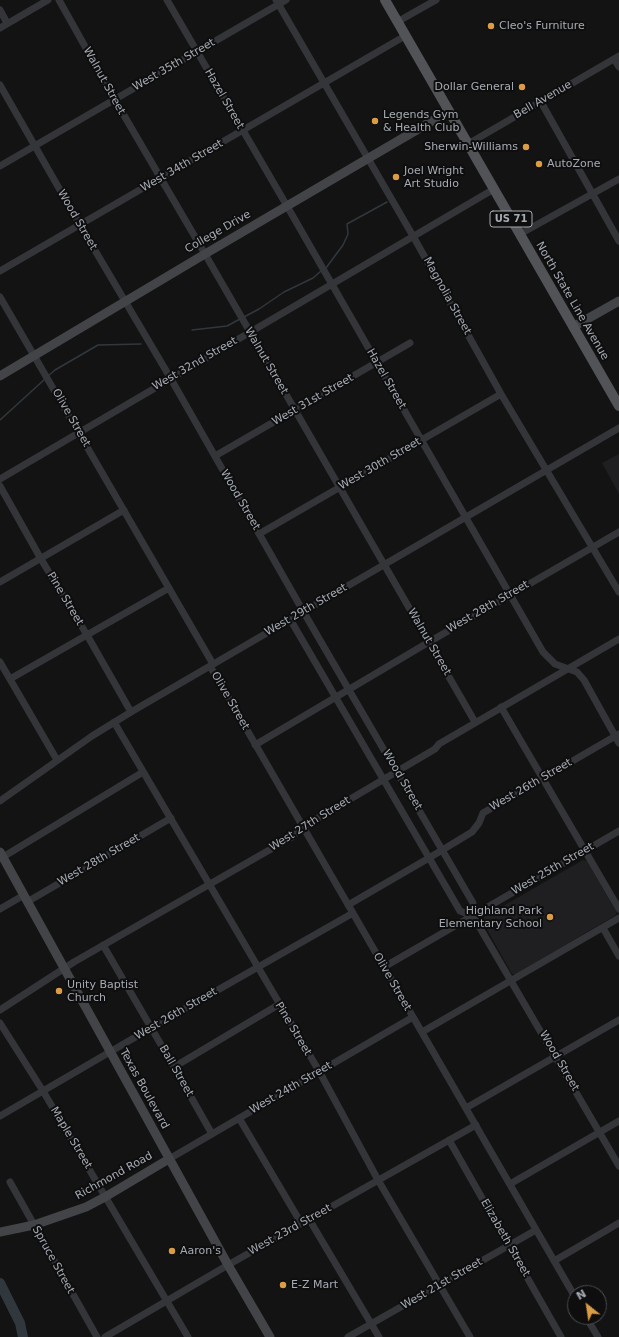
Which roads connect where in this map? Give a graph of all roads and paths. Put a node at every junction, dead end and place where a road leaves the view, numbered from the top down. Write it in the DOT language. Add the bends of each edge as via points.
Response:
graph roads {
  1 [pos="48,0"];
  2 [pos="59,0"];
  3 [pos="167,0"];
  4 [pos="286,0"];
  5 [pos="385,0"];
  6 [pos="436,0"];
  7 [pos="278,2"];
  8 [pos="0,10"];
  9 [pos="398,22"];
  10 [pos="8,23"];
  11 [pos="0,28"];
  12 [pos="405,36"];
  13 [pos="197,52"];
  14 [pos="617,58"];
  15 [pos="619,67"];
  16 [pos="324,83"];
  17 [pos="0,85"];
  18 [pos="115,100"];
  19 [pos="541,102"];
  20 [pos="449,111"];
  21 [pos="242,130"];
  22 [pos="468,144"];
  23 [pos="35,146"];
  24 [pos="368,159"];
  25 [pos="0,166"];
  26 [pos="160,178"];
  27 [pos="619,179"];
  28 [pos="494,189"];
  29 [pos="593,194"];
  30 [pos="287,206"];
  31 [pos="80,225"];
  32 [pos="520,234"];
  33 [pos="414,236"];
  34 [pos="619,240"];
  35 [pos="205,254"];
  36 [pos="0,271"];
  37 [pos="332,284"];
  38 [pos="0,297"];
  39 [pos="619,301"];
  40 [pos="124,302"];
  41 [pos="573,327"];
  42 [pos="250,332"];
  43 [pos="410,343"];
  44 [pos="34,355"];
  45 [pos="377,362"];
  46 [pos="0,376"];
  47 [pos="171,379"];
  48 [pos="502,394"];
  49 [pos="618,400"];
  50 [pos="295,410"];
  51 [pos="619,428"];
  52 [pos="79,433"];
  53 [pos="421,440"];
  54 [pos="215,456"];
  55 [pos="547,470"];
  56 [pos="0,479"];
  57 [pos="0,486"];
  58 [pos="339,488"];
  59 [pos="124,510"];
  60 [pos="466,517"];
  61 [pos="619,532"];
  62 [pos="259,534"];
  63 [pos="593,547"];
  64 [pos="41,559"];
  65 [pos="384,564"];
  66 [pos="0,582"];
  67 [pos="169,588"];
  68 [pos="619,592"];
  69 [pos="511,594"];
  70 [pos="303,612"];
  71 [pos="290,619"];
  72 [pos="87,635"];
  73 [pos="619,639"];
  74 [pos="429,642"];
  75 [pos="0,662"];
  76 [pos="212,665"];
  77 [pos="567,669"];
  78 [pos="10,679"];
  79 [pos="349,690"];
  80 [pos="336,698"];
  81 [pos="501,707"];
  82 [pos="131,712"];
  83 [pos="114,722"];
  84 [pos="475,722"];
  85 [pos="618,738"];
  86 [pos="255,745"];
  87 [pos="57,760"];
  88 [pos="396,771"];
  89 [pos="143,772"];
  90 [pos="543,778"];
  91 [pos="382,780"];
  92 [pos="0,801"];
  93 [pos="170,818"];
  94 [pos="304,827"];
  95 [pos="619,831"];
  96 [pos="442,850"];
  97 [pos="585,851"];
  98 [pos="1,855"];
  99 [pos="429,858"];
  100 [pos="209,884"];
  101 [pos="26,898"];
  102 [pos="348,904"];
  103 [pos="0,909"];
  104 [pos="619,909"];
  105 [pos="353,914"];
  106 [pos="473,916"];
  107 [pos="619,918"];
  108 [pos="603,928"];
  109 [pos="103,945"];
  110 [pos="619,956"];
  111 [pos="258,967"];
  112 [pos="384,967"];
  113 [pos="63,969"];
  114 [pos="512,981"];
  115 [pos="278,1005"];
  116 [pos="0,1010"];
  117 [pos="413,1017"];
  118 [pos="619,1020"];
  119 [pos="0,1023"];
  120 [pos="151,1028"];
  121 [pos="422,1032"];
  122 [pos="110,1052"];
  123 [pos="556,1056"];
  124 [pos="174,1067"];
  125 [pos="318,1072"];
  126 [pos="43,1091"];
  127 [pos="466,1108"];
  128 [pos="0,1116"];
  129 [pos="239,1118"];
  130 [pos="619,1121"];
  131 [pos="476,1125"];
  132 [pos="600,1132"];
  133 [pos="212,1134"];
  134 [pos="449,1140"];
  135 [pos="169,1159"];
  136 [pos="619,1166"];
  137 [pos="378,1180"];
  138 [pos="10,1182"];
  139 [pos="510,1184"];
  140 [pos="105,1197"];
  141 [pos="308,1219"];
  142 [pos="301,1223"];
  143 [pos="619,1223"];
  144 [pos="34,1225"];
  145 [pos="536,1230"];
  146 [pos="0,1232"];
  147 [pos="509,1246"];
  148 [pos="554,1261"];
  149 [pos="228,1265"];
  150 [pos="440,1285"];
  151 [pos="568,1285"];
  152 [pos="167,1300"];
  153 [pos="371,1324"];
  154 [pos="591,1325"];
  155 [pos="97,1337"];
  156 [pos="105,1337"];
  157 [pos="188,1337"];
  158 [pos="270,1337"];
  159 [pos="348,1337"];
  160 [pos="379,1337"];
  161 [pos="470,1337"];
  162 [pos="561,1337"];
  163 [pos="598,1337"];
  1 -- 10 [label="street"];
  2 -- 18 [label="street, Walnut Street"];
  3 -- 13 [label="street, Hazel Street"];
  4 -- 7 [label="street, West 35th Street"];
  5 -- 9 [label="main road, North State Line Avenue / US 71"];
  6 -- 9 [label="street"];
  7 -- 13 [label="street, West 35th Street"];
  7 -- 16 [label="street, Magnolia Street"];
  8 -- 10 [label="street"];
  9 -- 12 [label="main road, North State Line Avenue / US 71"];
  10 -- 11 [label="street"];
  12 -- 16 [label="street, West 34th Street"];
  12 -- 20 [label="main road, North State Line Avenue / US 71"];
  13 -- 18 [label="street, West 35th Street"];
  13 -- 21 [label="street, Hazel Street"];
  14 -- 15 [label="street"];
  14 -- 19 [label="street, Bell Avenue"];
  16 -- 21 [label="street, West 34th Street"];
  16 -- 24 [label="street, Magnolia Street"];
  17 -- 23 [label="street, Wood Street"];
  18 -- 23 [label="street, West 35th Street"];
  18 -- 26 [label="street, Walnut Street"];
  19 -- 22 [label="street, Bell Avenue"];
  19 -- 29 [label="street"];
  20 -- 22 [label="main road, North State Line Avenue / US 71"];
  20 -- 24 [label="street, College Drive"];
  21 -- 26 [label="street, West 34th Street"];
  21 -- 30 [label="street, Hazel Street"];
  22 -- 28 [label="main road, North State Line Avenue / US 71"];
  23 -- 25 [label="street, West 35th Street"];
  23 -- 31 [label="street, Wood Street"];
  24 -- 30 [label="street, College Drive"];
  24 -- 33 [label="street, Magnolia Street"];
  26 -- 31 [label="street, West 34th Street"];
  26 -- 35 [label="street, Walnut Street"];
  27 -- 29 [label="street"];
  28 -- 32 [label="main road, North State Line Avenue / US 71"];
  28 -- 33 [label="street, West 32nd Street"];
  29 -- 32 [label="street"];
  29 -- 34 [label="street"];
  30 -- 35 [label="street, College Drive"];
  30 -- 37 [label="street, Hazel Street"];
  31 -- 36 [label="street, West 34th Street"];
  31 -- 40 [label="street, Wood Street"];
  32 -- 41 [label="main road, North State Line Avenue / US 71"];
  33 -- 37 [label="street, West 32nd Street"];
  33 -- 48 [label="street, Magnolia Street"];
  35 -- 40 [label="street, College Drive"];
  35 -- 42 [label="street, Walnut Street"];
  37 -- 42 [label="street, West 32nd Street"];
  37 -- 45 [label="street, Hazel Street"];
  38 -- 44 [label="street, Olive Street"];
  39 -- 41 [label="street"];
  40 -- 44 [label="street, College Drive"];
  40 -- 47 [label="street, Wood Street"];
  41 -- 49 [label="main road, North State Line Avenue / US 71"];
  42 -- 47 [label="street, West 32nd Street"];
  42 -- 50 [label="street, Walnut Street"];
  43 -- 45 [label="street, West 31st Street"];
  44 -- 46 [label="street, College Drive"];
  44 -- 52 [label="street, Olive Street"];
  45 -- 50 [label="street, West 31st Street"];
  45 -- 53 [label="street, Hazel Street"];
  47 -- 52 [label="street, West 32nd Street"];
  47 -- 54 [label="street, Wood Street"];
  48 -- 53 [label="street, West 30th Street"];
  48 -- 55 [label="street, Magnolia Street"];
  50 -- 54 [label="street, West 31st Street"];
  50 -- 58 [label="street, Walnut Street"];
  51 -- 55 [label="street, West 29th Street"];
  52 -- 56 [label="street, West 32nd Street"];
  52 -- 59 [label="street, Olive Street"];
  53 -- 58 [label="street, West 30th Street"];
  53 -- 60 [label="street, Hazel Street"];
  54 -- 62 [label="street, Wood Street"];
  55 -- 60 [label="street, West 29th Street"];
  55 -- 63 [label="street, Magnolia Street"];
  57 -- 64 [label="street, Pine Street"];
  58 -- 62 [label="street, West 30th Street"];
  58 -- 65 [label="street, Walnut Street"];
  59 -- 64 [label="street"];
  59 -- 67 [label="street, Olive Street"];
  60 -- 65 [label="street, West 29th Street"];
  60 -- 69 [label="street, Hazel Street"];
  61 -- 63 [label="street, West 28th Street"];
  62 -- 70 [label="street, Wood Street"];
  63 -- 68 [label="street, Magnolia Street"];
  63 -- 69 [label="street, West 28th Street"];
  64 -- 66 [label="street"];
  64 -- 72 [label="street, Pine Street"];
  65 -- 70 [label="street, West 29th Street"];
  65 -- 74 [label="street, Walnut Street"];
  67 -- 72 [label="street"];
  67 -- 76 [label="street, Olive Street"];
  69 -- 74 [label="street, West 28th Street"];
  69 -- 77 [label="street, Hazel Street" via="543,652 554,664"];
  70 -- 71 [label="street, West 29th Street"];
  70 -- 79 [label="street, Wood Street"];
  71 -- 76 [label="street, West 29th Street"];
  71 -- 80 [label="street, Wood Street"];
  72 -- 78 [label="street"];
  72 -- 82 [label="street, Pine Street"];
  73 -- 77 [label="street, West 27th Street"];
  74 -- 79 [label="street, West 28th Street"];
  74 -- 84 [label="street, Walnut Street"];
  75 -- 78 [label="street"];
  76 -- 82 [label="street, West 29th Street"];
  76 -- 86 [label="street, Olive Street"];
  77 -- 81 [label="street, West 27th Street"];
  77 -- 85 [label="street, Hazel Street" via="577,672 584,680"];
  78 -- 87 [label="street"];
  79 -- 80 [label="street, West 28th Street"];
  79 -- 88 [label="street, Wood Street"];
  80 -- 86 [label="street, West 28th Street"];
  80 -- 91 [label="street, Wood Street"];
  81 -- 84 [label="street, West 27th Street"];
  81 -- 90 [label="street"];
  82 -- 83 [label="street, West 29th Street"];
  83 -- 87 [label="street, West 29th Street"];
  83 -- 89 [label="street, Pine Street"];
  84 -- 88 [label="street, West 27th Street"];
  85 -- 90 [label="street, West 26th Street"];
  86 -- 94 [label="street, Olive Street"];
  87 -- 92 [label="street, West 29th Street"];
  88 -- 91 [label="street, West 27th Street"];
  88 -- 96 [label="street, Wood Street"];
  89 -- 93 [label="street, Pine Street"];
  89 -- 98 [label="street"];
  90 -- 96 [label="street, West 26th Street" via="483,813 472,832"];
  90 -- 97 [label="street"];
  91 -- 94 [label="street, West 27th Street"];
  91 -- 99 [label="street, Wood Street"];
  93 -- 100 [label="street, Pine Street"];
  93 -- 101 [label="street, West 28th Street"];
  94 -- 100 [label="street, West 27th Street"];
  94 -- 102 [label="street, Olive Street"];
  95 -- 97 [label="street, West 25th Street"];
  96 -- 99 [label="street, West 26th Street"];
  96 -- 106 [label="street, Wood Street" via="473,903"];
  97 -- 104 [label="street"];
  97 -- 106 [label="street, West 25th Street"];
  98 -- 101 [label="street, Texas Boulevard"];
  99 -- 102 [label="street, West 26th Street"];
  99 -- 106 [label="street, Wood Street" via="460,911"];
  100 -- 109 [label="street, West 27th Street"];
  100 -- 111 [label="street, Pine Street"];
  101 -- 103 [label="street, West 28th Street"];
  101 -- 113 [label="street, Texas Boulevard"];
  102 -- 105 [label="street, Olive Street"];
  105 -- 111 [label="street, West 26th Street"];
  105 -- 112 [label="street, Olive Street"];
  106 -- 112 [label="street, West 25th Street"];
  106 -- 114 [label="street, Wood Street"];
  107 -- 108 [label="street"];
  108 -- 110 [label="street"];
  108 -- 114 [label="street"];
  109 -- 113 [label="street, West 27th Street"];
  109 -- 120 [label="street, Ball Street"];
  111 -- 115 [label="street, Pine Street"];
  111 -- 120 [label="street, West 26th Street"];
  112 -- 117 [label="street, Olive Street"];
  113 -- 116 [label="street, West 27th Street"];
  113 -- 122 [label="street, Texas Boulevard"];
  114 -- 121 [label="street"];
  114 -- 123 [label="street, Wood Street"];
  115 -- 124 [label="street"];
  115 -- 125 [label="street, Pine Street"];
  117 -- 121 [label="street, Olive Street"];
  117 -- 125 [label="street, West 24th Street"];
  118 -- 123 [label="street"];
  119 -- 126 [label="street, Maple Street"];
  120 -- 122 [label="street, West 26th Street"];
  120 -- 124 [label="street, Ball Street"];
  121 -- 127 [label="street, Olive Street"];
  122 -- 126 [label="street, West 26th Street"];
  122 -- 135 [label="street, Texas Boulevard"];
  123 -- 127 [label="street"];
  123 -- 132 [label="street, Wood Street"];
  124 -- 133 [label="street, Ball Street"];
  125 -- 129 [label="street, West 24th Street"];
  125 -- 137 [label="street, Pine Street"];
  126 -- 128 [label="street, West 26th Street"];
  126 -- 140 [label="street, Maple Street"];
  127 -- 131 [label="street, Olive Street"];
  129 -- 133 [label="street, West 24th Street"];
  129 -- 142 [label="street"];
  130 -- 132 [label="street"];
  131 -- 134 [label="street, West 23rd Street"];
  131 -- 139 [label="street, Olive Street"];
  132 -- 136 [label="street, Wood Street"];
  132 -- 139 [label="street"];
  133 -- 135 [label="street, West 24th Street"];
  134 -- 137 [label="street, West 23rd Street"];
  134 -- 147 [label="street, Elizabeth Street"];
  135 -- 140 [label="street, Richmond Road"];
  135 -- 149 [label="street, Texas Boulevard"];
  137 -- 141 [label="street, West 23rd Street"];
  137 -- 150 [label="street, Pine Street"];
  138 -- 144 [label="street, Spruce Street"];
  139 -- 145 [label="street, Olive Street"];
  140 -- 144 [label="street, Richmond Road"];
  140 -- 152 [label="street, Maple Street"];
  141 -- 142 [label="street, West 23rd Street"];
  141 -- 153 [label="street"];
  142 -- 149 [label="street, West 23rd Street"];
  143 -- 148 [label="street"];
  144 -- 146 [label="street, Richmond Road"];
  144 -- 155 [label="street, Spruce Street"];
  145 -- 147 [label="street, West 21st Street"];
  145 -- 148 [label="street, Olive Street"];
  147 -- 150 [label="street, West 21st Street"];
  147 -- 162 [label="street, Elizabeth Street"];
  148 -- 151 [label="street, Olive Street"];
  149 -- 152 [label="street, West 23rd Street"];
  149 -- 158 [label="street, Texas Boulevard"];
  150 -- 153 [label="street, West 21st Street"];
  150 -- 161 [label="street, Pine Street"];
  152 -- 156 [label="street, West 23rd Street"];
  152 -- 157 [label="street, Maple Street"];
  153 -- 159 [label="street, West 21st Street"];
  153 -- 160 [label="street"];
  154 -- 163 [label="street"];
}
